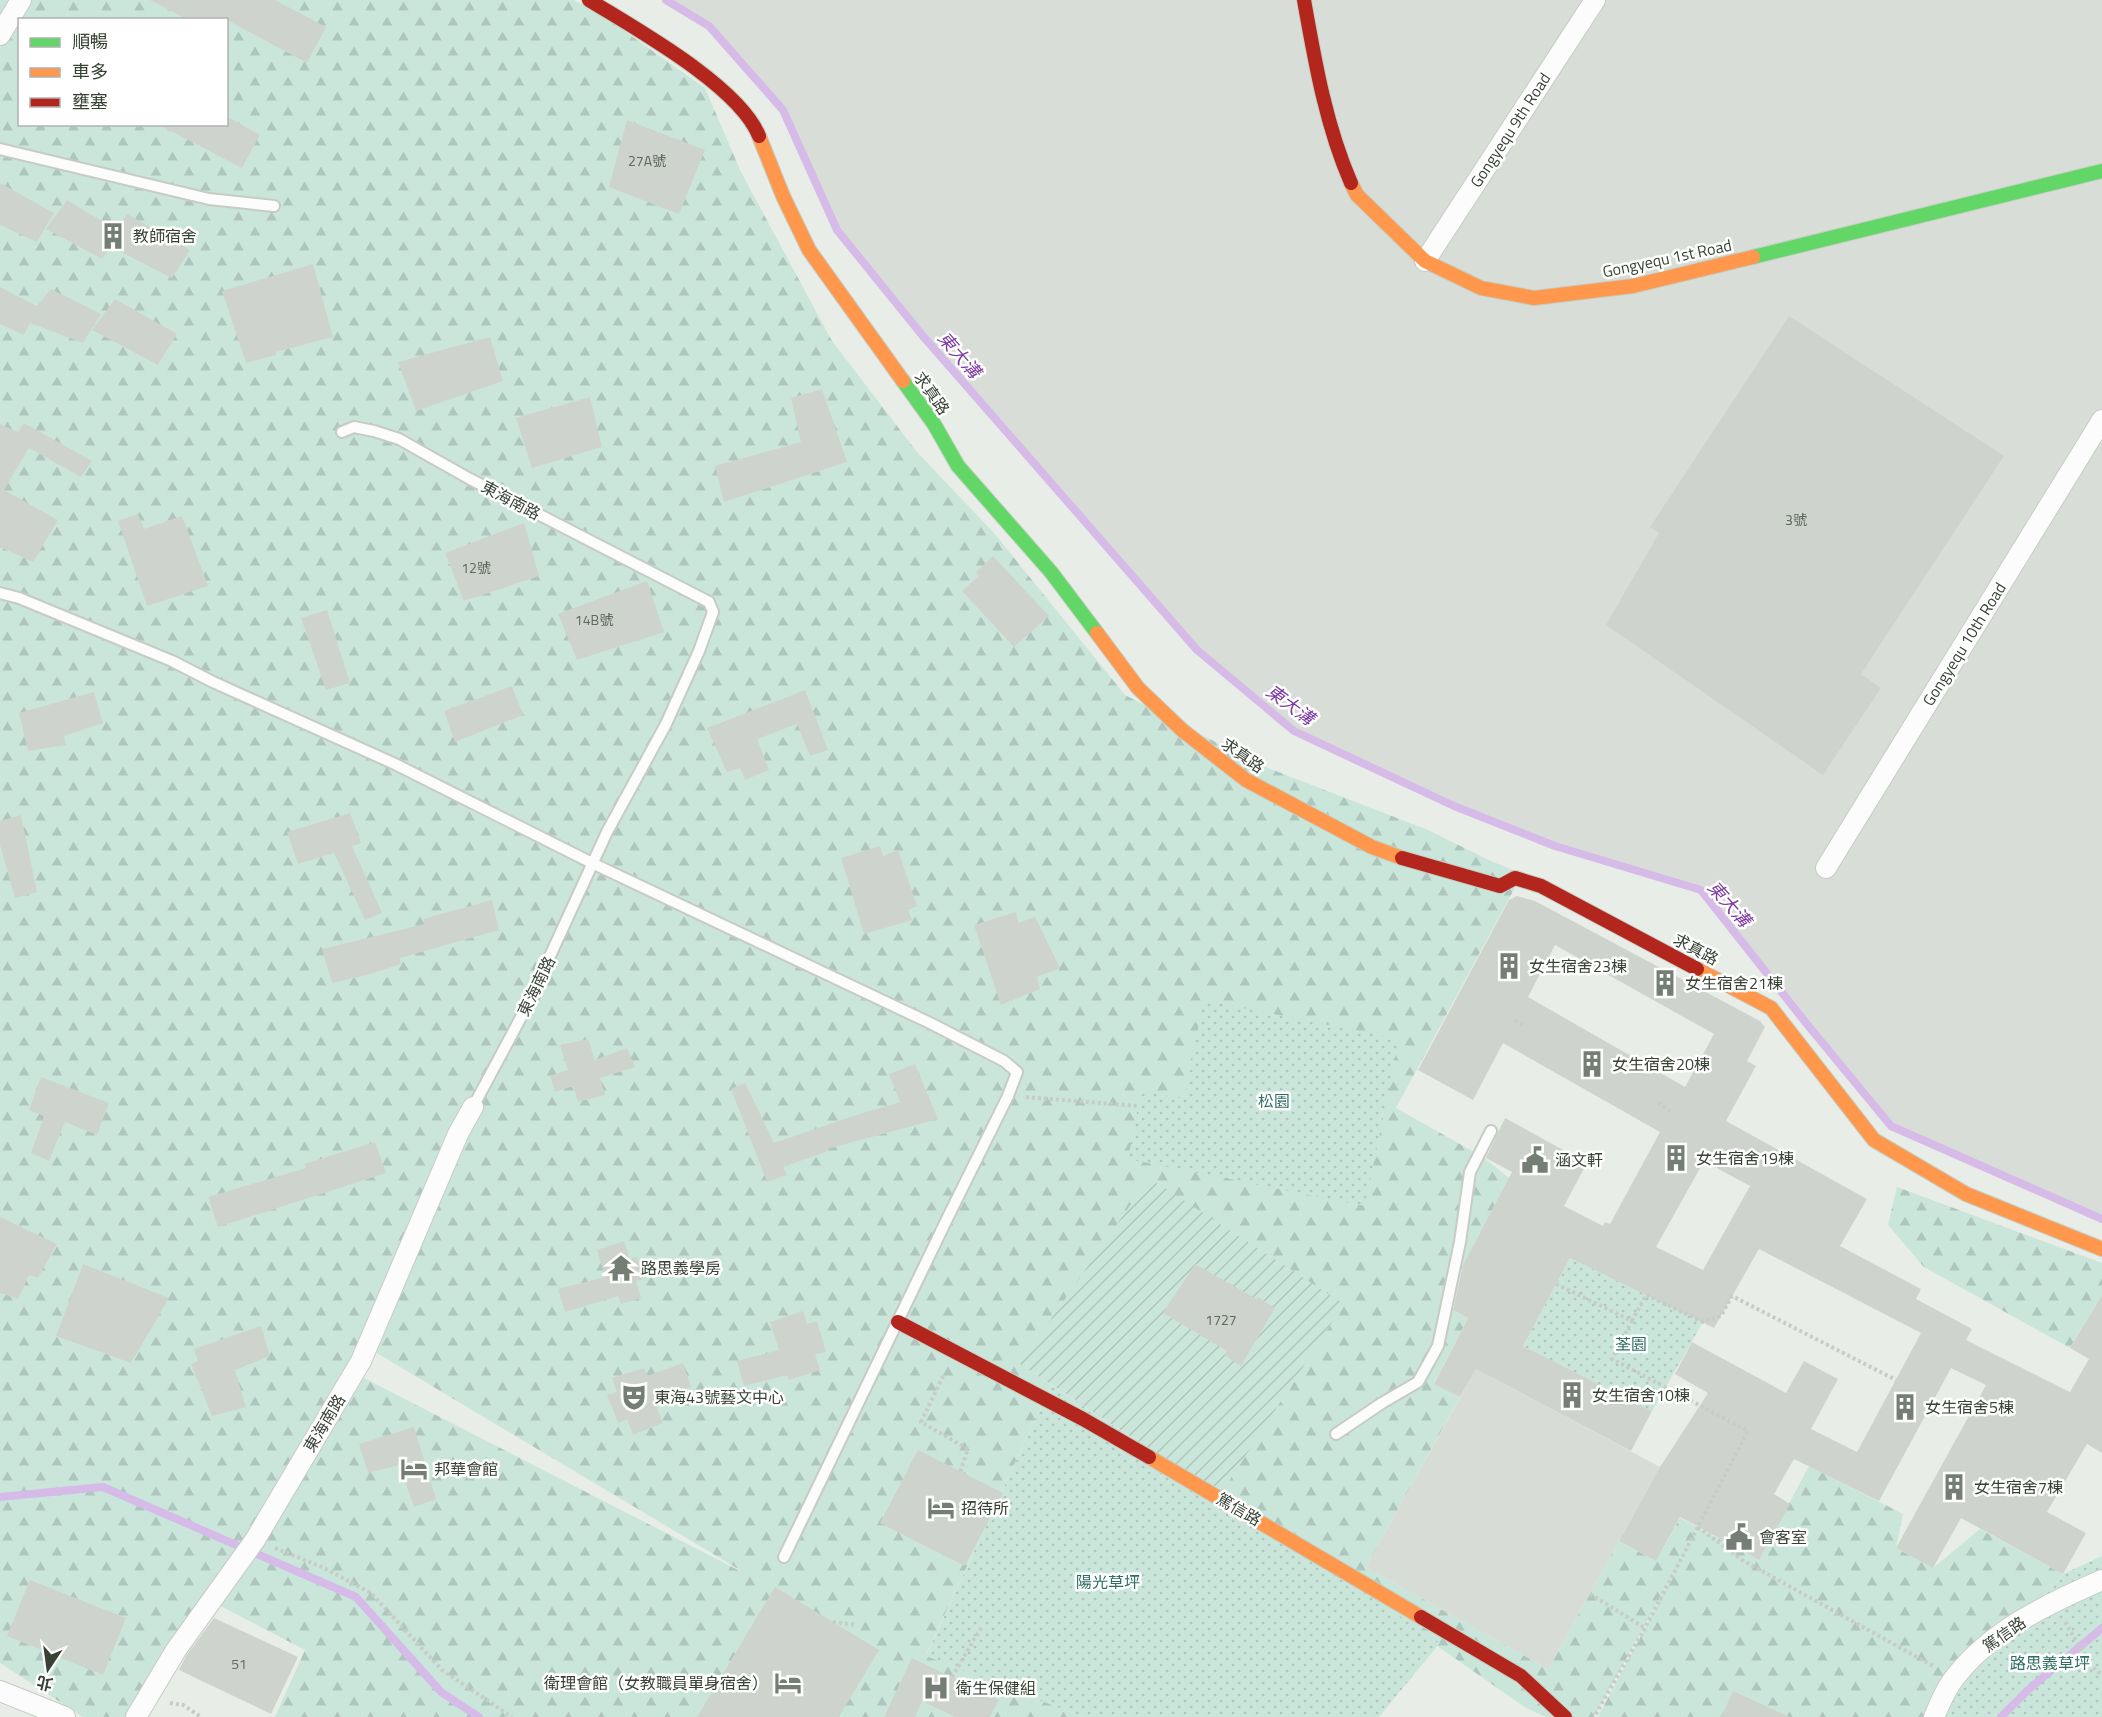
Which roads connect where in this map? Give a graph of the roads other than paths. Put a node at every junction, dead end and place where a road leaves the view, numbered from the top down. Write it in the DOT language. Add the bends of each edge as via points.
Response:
graph roads {
  1 [pos="21,0"];
  2 [pos="589,0"];
  3 [pos="1304,0"];
  4 [pos="1595,0"];
  5 [pos="0,35"];
  6 [pos="0,149"];
  7 [pos="2102,171"];
  8 [pos="274,206"];
  9 [pos="1425,261"];
  10 [pos="2102,420"];
  11 [pos="342,432"];
  12 [pos="0,593"];
  13 [pos="594,864"];
  14 [pos="1826,868"];
  15 [pos="473,1107"];
  16 [pos="1491,1131"];
  17 [pos="2102,1249"];
  18 [pos="898,1322"];
  19 [pos="1336,1434"];
  20 [pos="784,1557"];
  21 [pos="2102,1580"];
  22 [pos="0,1691"];
  23 [pos="65,1717"];
  24 [pos="136,1717"];
  25 [pos="1565,1717"];
  26 [pos="1934,1717"];
  1 -- 5 [label="street"];
  2 -- 17 [label="street, 求真路" via="684,60 726,93 755,125 809,250 934,424 958,466 1051,572 1138,688 1182,730 1246,780 1371,847 1421,866 1500,886 1515,878 1541,886 1771,1008 1874,1140 1966,1194"];
  3 -- 9 [label="street, Gongyequ 1st Road" via="1338,153 1357,195"];
  4 -- 9 [label="street, Gongyequ 9th Road"];
  6 -- 8 [label="lane" via="209,199"];
  7 -- 9 [label="street, Gongyequ 1st Road" via="1633,286 1534,298 1481,288"];
  10 -- 14 [label="street, Gongyequ 10th Road"];
  11 -- 13 [label="lane, 東海南路" via="354,427 399,439 709,602 713,612 699,651"];
  12 -- 13 [label="lane" via="172,661 395,764"];
  13 -- 15 [label="lane, 東海南路" via="527,1006"];
  13 -- 18 [label="lane" via="930,1023 1004,1061 1017,1072"];
  15 -- 24 [label="street, 東海南路" via="361,1360 255,1540 176,1650"];
  16 -- 19 [label="lane" via="1470,1172 1438,1346 1418,1382"];
  18 -- 20 [label="lane"];
  18 -- 25 [label="street, 篤信路" via="1083,1419 1248,1514 1521,1676"];
  21 -- 26 [label="street, 篤信路" via="2013,1624 1985,1645 1954,1677"];
  22 -- 23 [label="street"];
}
